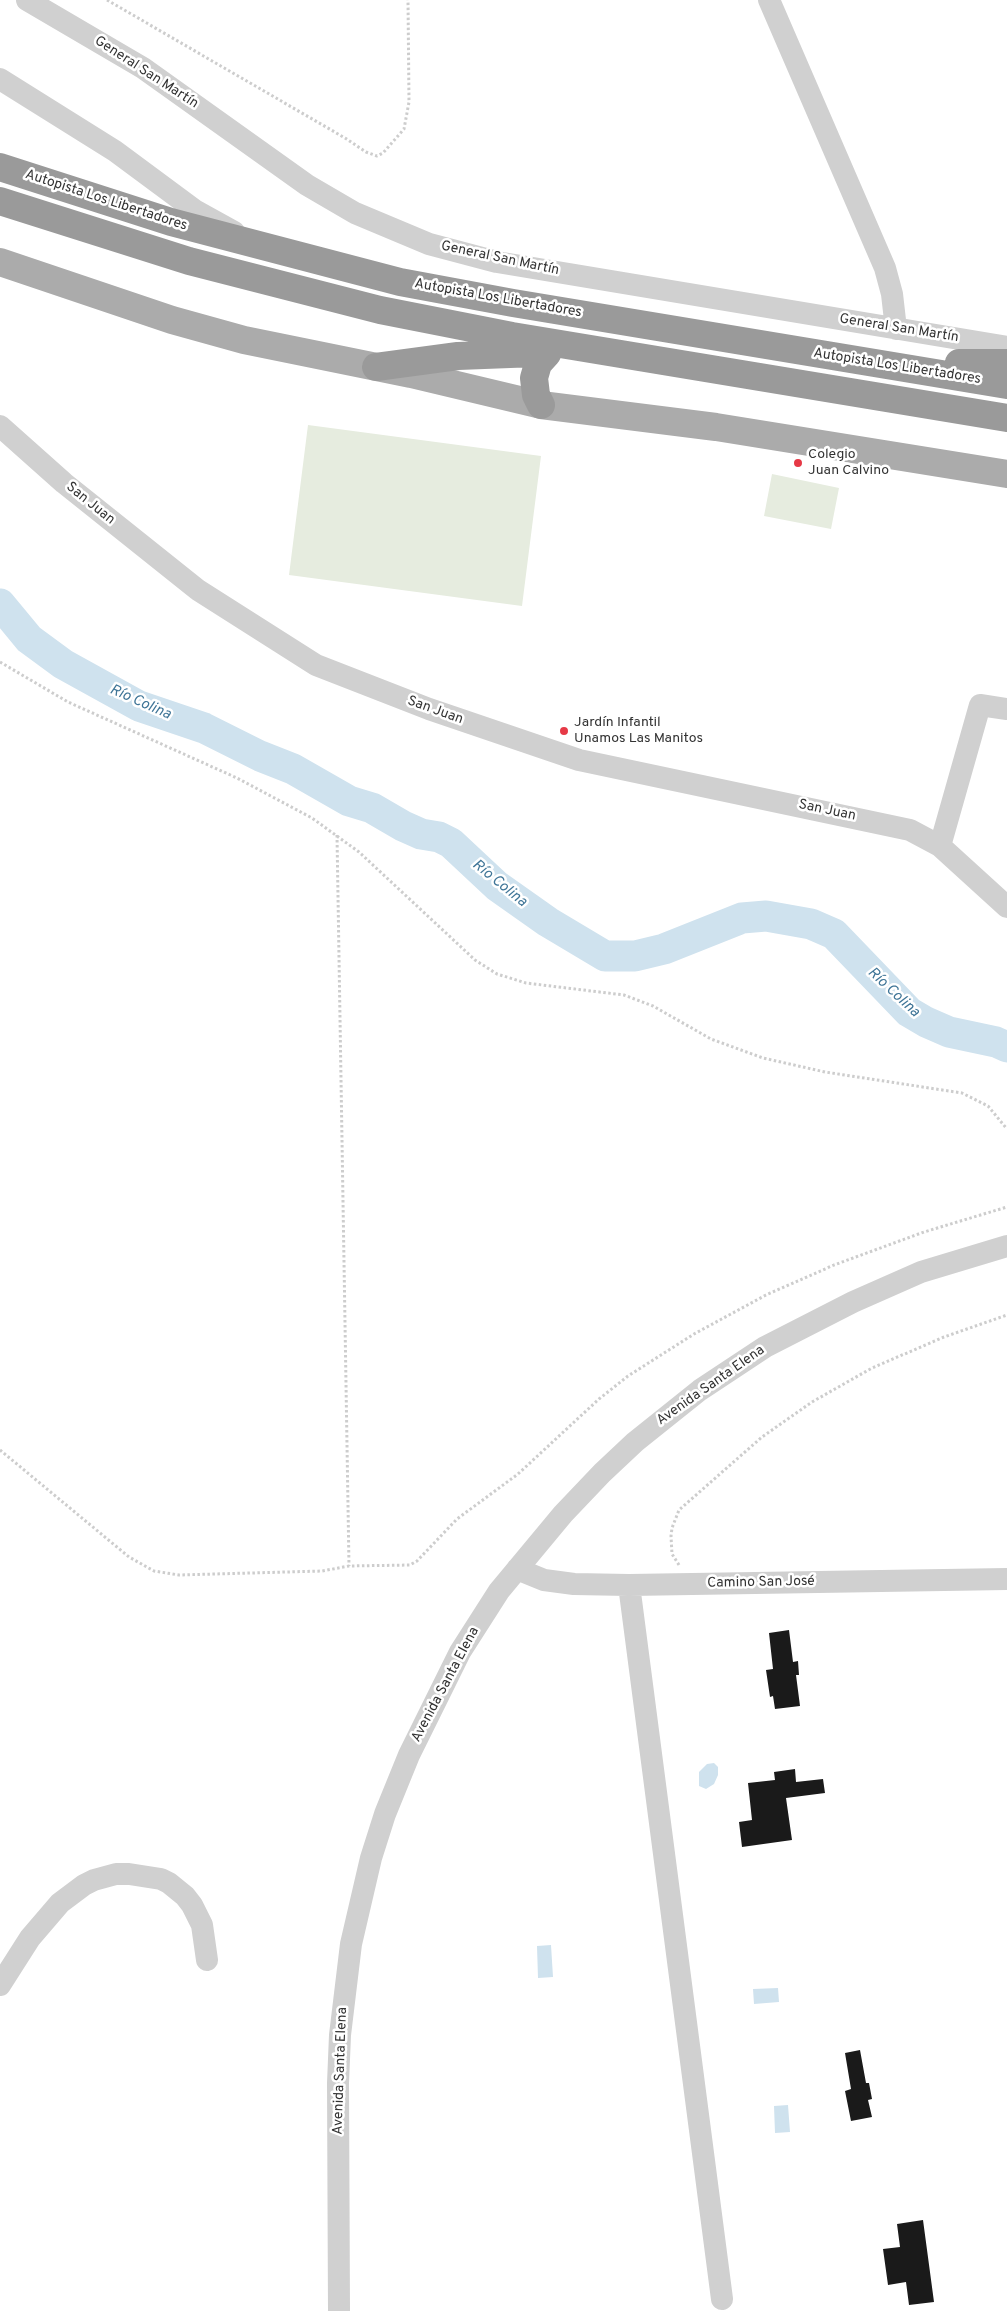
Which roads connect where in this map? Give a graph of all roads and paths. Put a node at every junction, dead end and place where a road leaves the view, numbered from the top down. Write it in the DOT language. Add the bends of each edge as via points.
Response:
graph roads {
  1 [pos="27,0"];
  2 [pos="107,0"];
  3 [pos="408,0"];
  4 [pos="769,0"];
  5 [pos="0,79"];
  6 [pos="0,167"];
  7 [pos="0,200"];
  8 [pos="284,253"];
  9 [pos="0,262"];
  10 [pos="896,329"];
  11 [pos="1007,347"];
  12 [pos="615,353"];
  13 [pos="547,354"];
  14 [pos="863,362"];
  15 [pos="1007,364"];
  16 [pos="376,367"];
  17 [pos="1007,385"];
  18 [pos="541,405"];
  19 [pos="1007,418"];
  20 [pos="0,426"];
  21 [pos="1007,474"];
  22 [pos="0,662"];
  23 [pos="1007,709"];
  24 [pos="337,834"];
  25 [pos="940,846"];
  26 [pos="1007,907"];
  27 [pos="1007,1128"];
  28 [pos="1007,1207"];
  29 [pos="1007,1246"];
  30 [pos="1007,1315"];
  31 [pos="0,1450"];
  32 [pos="349,1566"];
  33 [pos="517,1569"];
  34 [pos="686,1569"];
  35 [pos="1007,1578"];
  36 [pos="629,1585"];
  37 [pos="207,1960"];
  38 [pos="0,1986"];
  39 [pos="722,2299"];
  40 [pos="342,2308"];
  1 -- 10 [label="street, General San Martín" via="143,68 307,185 409,237 497,262"];
  2 -- 3 [label="path" via="366,152 378,156 394,143 404,129 409,102"];
  4 -- 10 [label="street" via="885,268"];
  5 -- 8 [label="street" via="115,151 196,211"];
  6 -- 8 [label="highway, Autopista Los Libertadores" via="171,222"];
  7 -- 12 [label="highway" via="180,258 308,293 454,326"];
  8 -- 14 [label="highway, Autopista Los Libertadores" via="470,296"];
  9 -- 16 [label="main road" via="204,329 284,350"];
  10 -- 11 [label="street, General San Martín"];
  12 -- 13 [label="highway"];
  12 -- 19 [label="highway"];
  13 -- 16 [label="highway" via="476,354"];
  13 -- 18 [label="highway" via="538,364 534,378"];
  14 -- 15 [label="highway"];
  14 -- 17 [label="highway, Autopista Los Libertadores"];
  16 -- 18 [label="main road"];
  18 -- 21 [label="main road" via="716,427"];
  20 -- 25 [label="street, San Juan" via="64,483 198,590 316,665 429,709 579,760 910,830"];
  22 -- 24 [label="path" via="68,702 262,790"];
  23 -- 25 [label="street" via="980,705"];
  24 -- 27 [label="path" via="381,870 476,960 497,974 526,983 624,995 653,1006 712,1039 763,1058 825,1072 962,1093 988,1106"];
  24 -- 32 [label="path"];
  25 -- 26 [label="street, San Juan"];
  28 -- 32 [label="path" via="924,1232 834,1265 732,1312 657,1356 599,1398 518,1474 457,1519 417,1561 403,1566"];
  29 -- 33 [label="street, Avenida Santa Elena" via="887,1286 799,1328 732,1368 669,1414 608,1466"];
  30 -- 34 [label="path" via="872,1368 812,1402 762,1436 679,1510 672,1528 672,1554"];
  31 -- 32 [label="path" via="129,1557 154,1571 179,1575 322,1571"];
  33 -- 36 [label="street, Camino San José" via="557,1582"];
  33 -- 40 [label="street, Avenida Santa Elena" via="460,1652 422,1726 385,1814 360,1902 340,2035 338,2122"];
  35 -- 36 [label="street, Camino San José"];
  36 -- 39 [label="street"];
  37 -- 38 [label="street" via="198,1914 178,1889 151,1877 116,1874 84,1885 60,1903 30,1938"];
}
